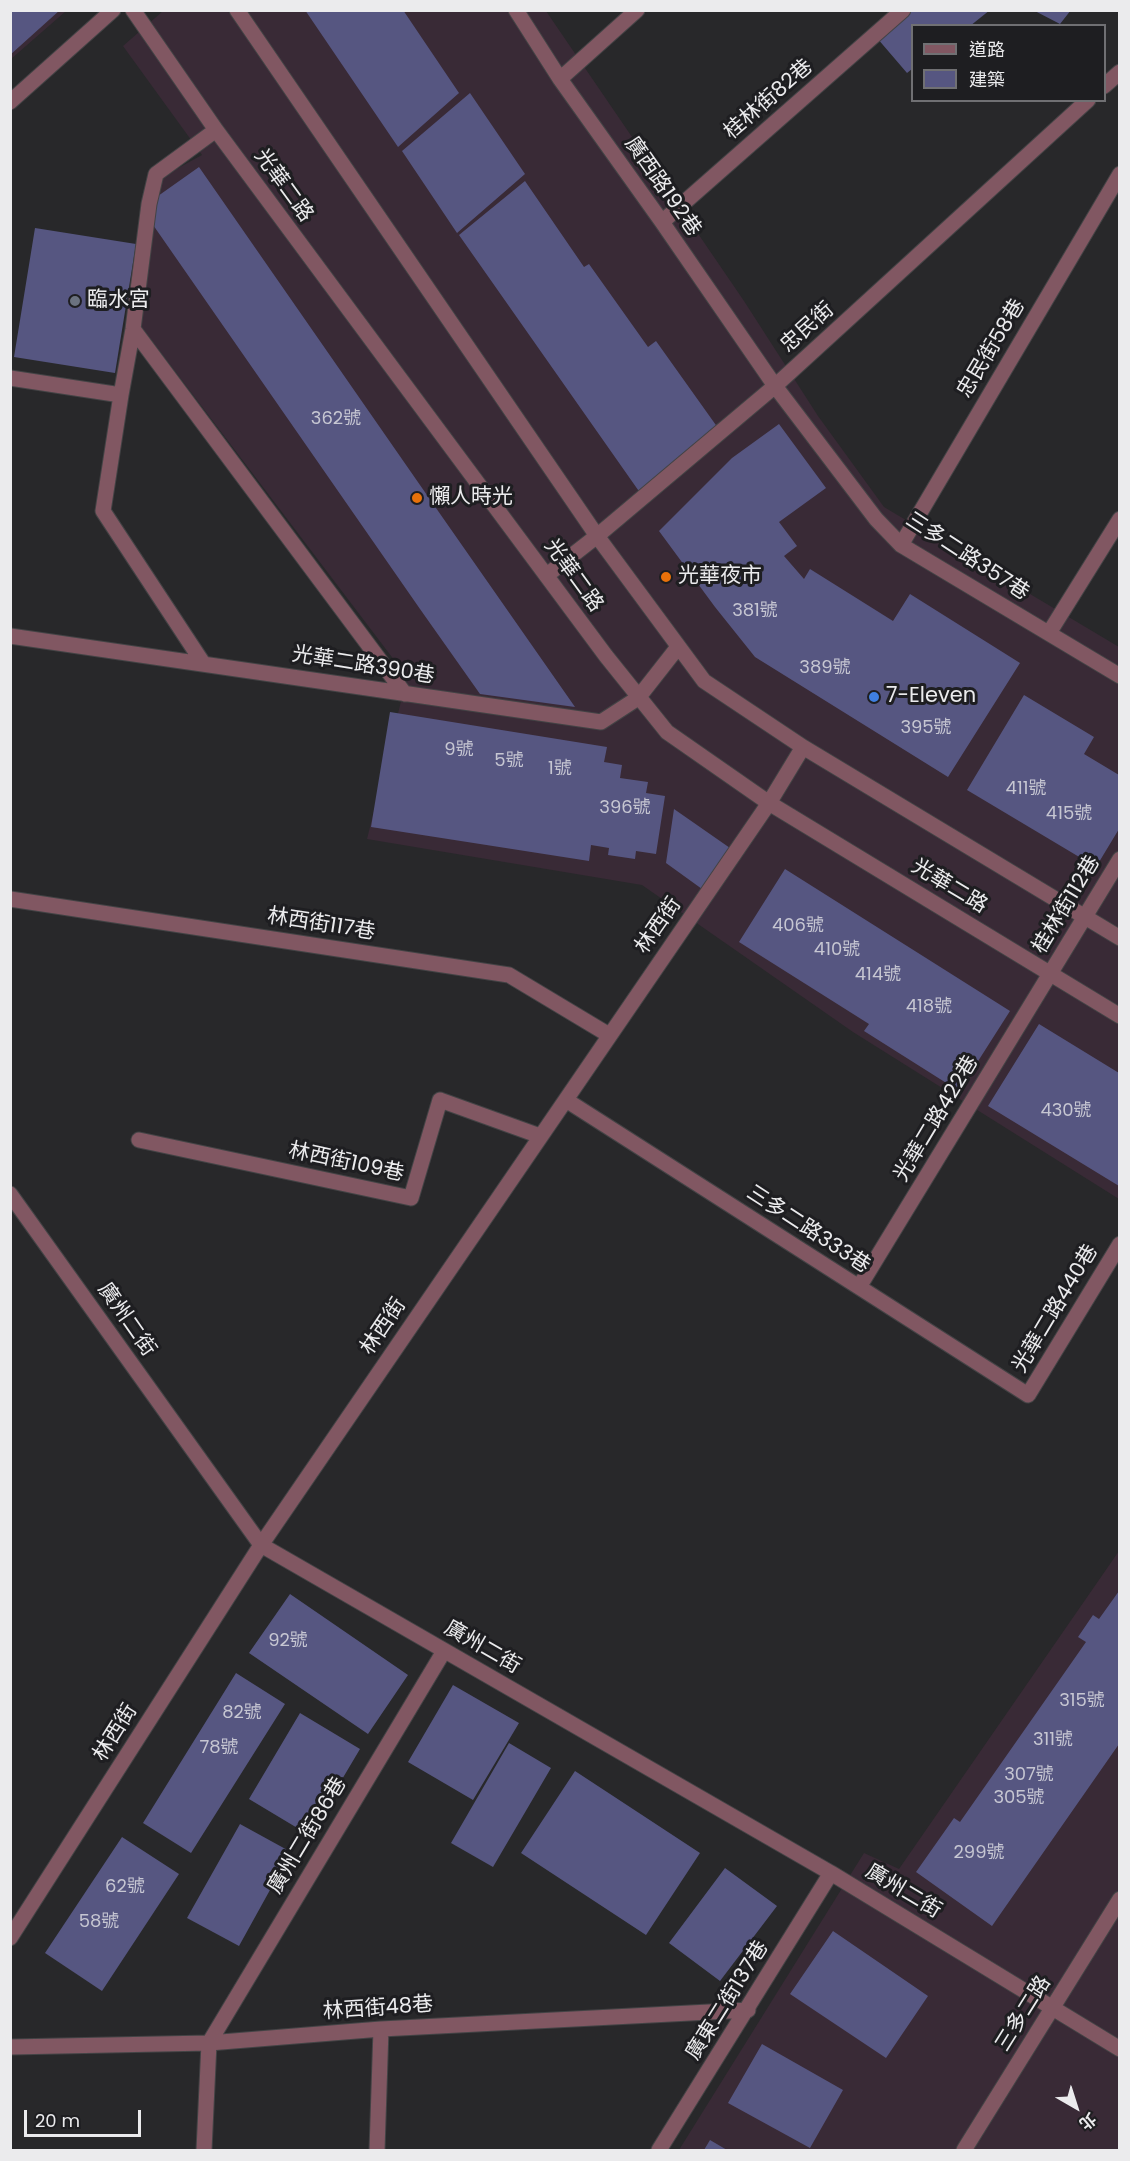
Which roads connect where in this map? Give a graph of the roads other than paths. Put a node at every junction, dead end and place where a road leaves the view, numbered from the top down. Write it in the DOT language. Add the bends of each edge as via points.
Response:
graph roads {
  1 [pos="112,10"];
  2 [pos="134,10"];
  3 [pos="237,10"];
  4 [pos="516,10"];
  5 [pos="637,10"];
  6 [pos="903,10"];
  7 [pos="1119,72"];
  8 [pos="560,79"];
  9 [pos="1106,84"];
  10 [pos="10,102"];
  11 [pos="1086,102"];
  12 [pos="216,130"];
  13 [pos="1119,174"];
  14 [pos="662,222"];
  15 [pos="134,329"];
  16 [pos="10,378"];
  17 [pos="776,386"];
  18 [pos="121,395"];
  19 [pos="1119,519"];
  20 [pos="597,536"];
  21 [pos="901,545"];
  22 [pos="547,575"];
  23 [pos="1049,633"];
  24 [pos="10,636"];
  25 [pos="678,647"];
  26 [pos="203,663"];
  27 [pos="1119,676"];
  28 [pos="405,694"];
  29 [pos="638,698"];
  30 [pos="803,747"];
  31 [pos="769,803"];
  32 [pos="1119,859"];
  33 [pos="10,899"];
  34 [pos="1085,916"];
  35 [pos="1119,938"];
  36 [pos="1051,972"];
  37 [pos="1119,1016"];
  38 [pos="609,1035"];
  39 [pos="566,1100"];
  40 [pos="540,1136"];
  41 [pos="139,1140"];
  42 [pos="10,1194"];
  43 [pos="1119,1244"];
  44 [pos="859,1287"];
  45 [pos="1028,1395"];
  46 [pos="261,1545"];
  47 [pos="444,1651"];
  48 [pos="831,1873"];
  49 [pos="1119,1899"];
  50 [pos="10,1938"];
  51 [pos="1052,2008"];
  52 [pos="748,2010"];
  53 [pos="381,2029"];
  54 [pos="209,2043"];
  55 [pos="10,2047"];
  56 [pos="1119,2049"];
  57 [pos="204,2151"];
  58 [pos="377,2151"];
  59 [pos="659,2151"];
  60 [pos="964,2151"];
  1 -- 10 [label="street"];
  2 -- 12 [label="street, 光華二路"];
  3 -- 20 [label="street, 光華二路"];
  4 -- 8 [label="street, 廣西路192巷"];
  5 -- 8 [label="street"];
  6 -- 14 [label="street, 桂林街82巷"];
  7 -- 9 [label="street"];
  8 -- 14 [label="street, 廣西路192巷"];
  11 -- 17 [label="street, 忠民街"];
  12 -- 15 [label="street" via="156,174"];
  12 -- 22 [label="street, 光華二路"];
  13 -- 21 [label="street, 忠民街58巷"];
  14 -- 17 [label="street, 廣西路192巷"];
  15 -- 18 [label="street"];
  15 -- 28 [label="street"];
  16 -- 18 [label="street"];
  17 -- 20 [label="street, 忠民街"];
  17 -- 21 [label="street, 三多二路357巷" via="876,519"];
  18 -- 26 [label="street" via="103,511"];
  19 -- 23 [label="street"];
  20 -- 22 [label="street, 忠民街"];
  20 -- 25 [label="street, 光華二路"];
  21 -- 23 [label="street, 三多二路357巷"];
  22 -- 29 [label="street, 光華二路"];
  23 -- 27 [label="street, 三多二路357巷"];
  24 -- 26 [label="street, 光華二路390巷"];
  25 -- 29 [label="street, 光華二路390巷"];
  25 -- 30 [label="street, 光華二路" via="704,681"];
  26 -- 28 [label="street, 光華二路390巷"];
  28 -- 29 [label="street, 光華二路390巷" via="601,722"];
  29 -- 31 [label="street, 光華二路" via="667,732"];
  30 -- 31 [label="street, 林西街"];
  30 -- 34 [label="street, 光華二路"];
  31 -- 36 [label="street, 光華二路"];
  31 -- 38 [label="street, 林西街"];
  32 -- 34 [label="street, 桂林街112巷"];
  33 -- 38 [label="street, 林西街117巷" via="509,975"];
  34 -- 35 [label="street, 光華二路"];
  34 -- 36 [label="street, 桂林街112巷"];
  36 -- 37 [label="street, 光華二路"];
  36 -- 44 [label="street, 光華二路422巷"];
  38 -- 39 [label="street, 林西街"];
  39 -- 40 [label="street, 林西街"];
  39 -- 44 [label="street, 三多二路333巷"];
  40 -- 41 [label="street, 林西街109巷" via="440,1100 411,1198"];
  40 -- 46 [label="street, 林西街"];
  42 -- 46 [label="street, 廣州二街"];
  43 -- 45 [label="street, 光華二路440巷"];
  44 -- 45 [label="street, 三多二路333巷"];
  46 -- 47 [label="street, 廣州二街"];
  46 -- 50 [label="street, 林西街"];
  47 -- 48 [label="street, 廣州二街"];
  47 -- 54 [label="street, 廣州二街86巷"];
  48 -- 51 [label="street, 廣州二街"];
  48 -- 52 [label="street, 廣東二街137巷"];
  49 -- 51 [label="street, 三多二路"];
  51 -- 56 [label="street, 廣州二街"];
  51 -- 60 [label="street, 三多二路"];
  52 -- 53 [label="street, 林西街48巷"];
  52 -- 59 [label="street, 廣東二街137巷"];
  53 -- 54 [label="street, 林西街48巷"];
  53 -- 58 [label="street"];
  54 -- 55 [label="street, 林西街48巷"];
  54 -- 57 [label="street"];
}
